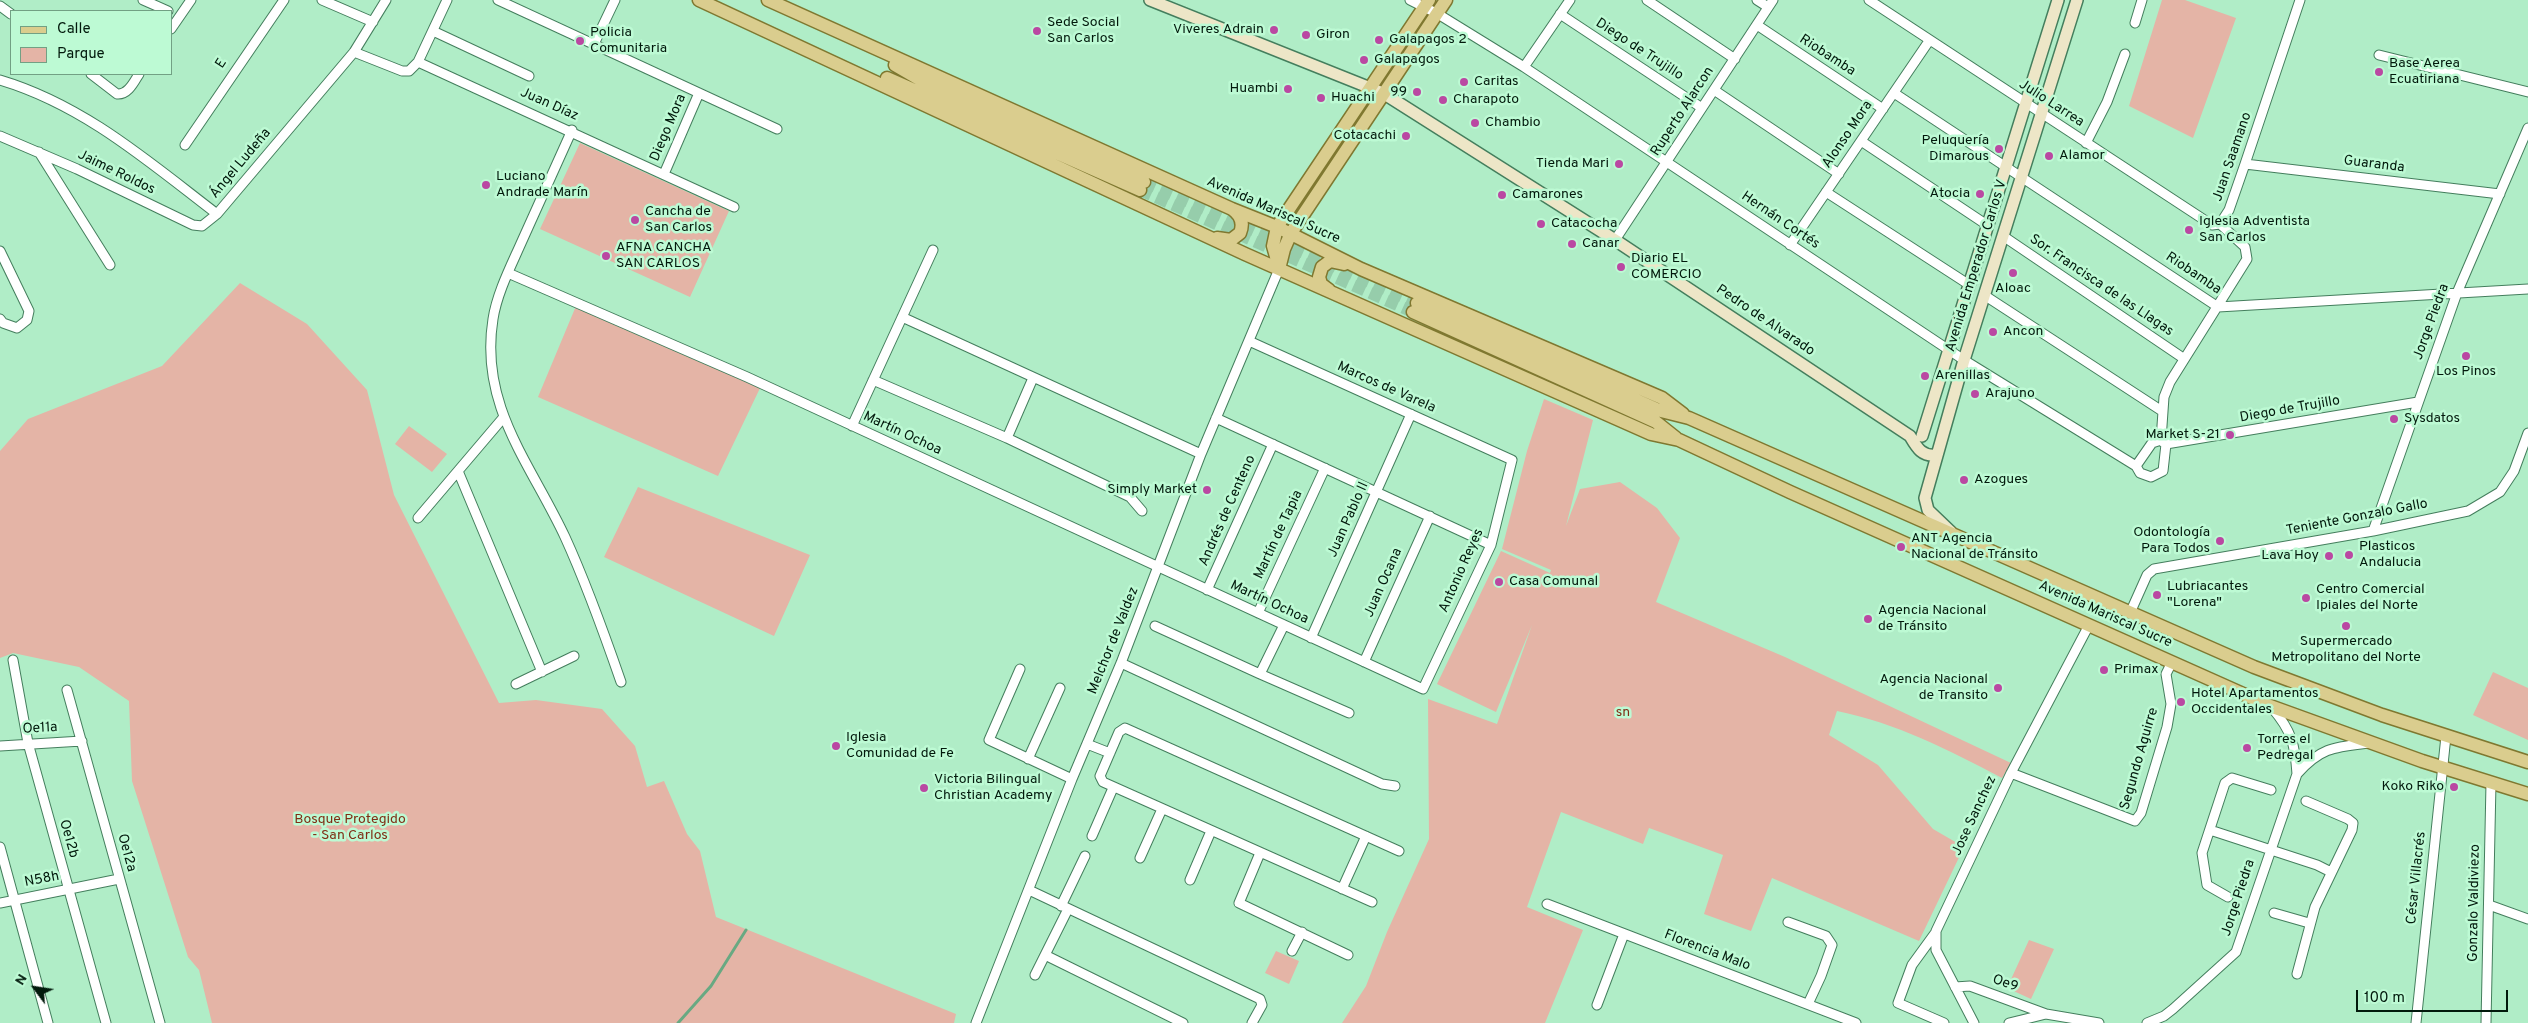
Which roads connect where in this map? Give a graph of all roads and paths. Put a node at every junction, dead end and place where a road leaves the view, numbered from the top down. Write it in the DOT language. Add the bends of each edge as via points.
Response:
graph roads {
  1 [pos="143,0"];
  2 [pos="192,0"];
  3 [pos="284,0"];
  4 [pos="322,0"];
  5 [pos="386,0"];
  6 [pos="447,0"];
  7 [pos="498,0"];
  8 [pos="615,0"];
  9 [pos="699,0"];
  10 [pos="768,0"];
  11 [pos="1150,0"];
  12 [pos="1410,0"];
  13 [pos="1446,0"];
  14 [pos="1570,0"];
  15 [pos="1647,0"];
  16 [pos="1757,0"];
  17 [pos="1869,0"];
  18 [pos="2058,0"];
  19 [pos="2077,0"];
  20 [pos="2142,0"];
  21 [pos="2300,0"];
  22 [pos="1427,4"];
  23 [pos="1771,4"];
  24 [pos="166,10"];
  25 [pos="172,13"];
  26 [pos="1438,14"];
  27 [pos="1560,14"];
  28 [pos="180,17"];
  29 [pos="373,22"];
  30 [pos="2135,22"];
  31 [pos="1757,25"];
  32 [pos="172,28"];
  33 [pos="433,31"];
  34 [pos="842,34"];
  35 [pos="1929,41"];
  36 [pos="594,44"];
  37 [pos="354,52"];
  38 [pos="2125,54"];
  39 [pos="2379,55"];
  40 [pos="1735,59"];
  41 [pos="418,62"];
  42 [pos="835,62"];
  43 [pos="1524,67"];
  44 [pos="92,75"];
  45 [pos="139,75"];
  46 [pos="529,76"];
  47 [pos="0,80"];
  48 [pos="1370,87"];
  49 [pos="1714,90"];
  50 [pos="2528,92"];
  51 [pos="699,93"];
  52 [pos="1383,93"];
  53 [pos="1894,93"];
  54 [pos="2025,103"];
  55 [pos="1702,108"];
  56 [pos="1883,109"];
  57 [pos="2040,113"];
  58 [pos="2528,128"];
  59 [pos="778,129"];
  60 [pos="572,130"];
  61 [pos="0,136"];
  62 [pos="1861,141"];
  63 [pos="2086,143"];
  64 [pos="185,145"];
  65 [pos="39,152"];
  66 [pos="1667,161"];
  67 [pos="2245,164"];
  68 [pos="2006,166"];
  69 [pos="664,174"];
  70 [pos="1839,174"];
  71 [pos="2021,176"];
  72 [pos="1826,192"];
  73 [pos="2500,194"];
  74 [pos="734,207"];
  75 [pos="1232,209"];
  76 [pos="217,214"];
  77 [pos="2220,224"];
  78 [pos="1987,225"];
  79 [pos="1278,227"];
  80 [pos="1292,233"];
  81 [pos="1205,235"];
  82 [pos="2003,236"];
  83 [pos="1615,240"];
  84 [pos="1790,245"];
  85 [pos="933,250"];
  86 [pos="0,251"];
  87 [pos="110,265"];
  88 [pos="1280,269"];
  89 [pos="1361,269"];
  90 [pos="508,273"];
  91 [pos="1968,284"];
  92 [pos="2528,289"];
  93 [pos="1331,292"];
  94 [pos="2457,293"];
  95 [pos="1984,295"];
  96 [pos="2218,307"];
  97 [pos="902,317"];
  98 [pos="0,319"];
  99 [pos="1249,341"];
  100 [pos="1948,349"];
  101 [pos="2183,358"];
  102 [pos="1964,360"];
  103 [pos="1033,378"];
  104 [pos="873,380"];
  105 [pos="2418,402"];
  106 [pos="2162,411"];
  107 [pos="1411,414"];
  108 [pos="503,418"];
  109 [pos="1216,418"];
  110 [pos="1689,418"];
  111 [pos="852,426"];
  112 [pos="2528,433"];
  113 [pos="1916,436"];
  114 [pos="1007,438"];
  115 [pos="1679,440"];
  116 [pos="2163,442"];
  117 [pos="1273,444"];
  118 [pos="1938,451"];
  119 [pos="1200,454"];
  120 [pos="1512,460"];
  121 [pos="2136,466"];
  122 [pos="1324,468"];
  123 [pos="458,471"];
  124 [pos="1376,492"];
  125 [pos="1142,511"];
  126 [pos="1430,516"];
  127 [pos="418,518"];
  128 [pos="2373,531"];
  129 [pos="1951,533"];
  130 [pos="1491,545"];
  131 [pos="1158,567"];
  132 [pos="1207,590"];
  133 [pos="1258,613"];
  134 [pos="2130,613"];
  135 [pos="1284,625"];
  136 [pos="2089,625"];
  137 [pos="1155,626"];
  138 [pos="1311,638"];
  139 [pos="574,656"];
  140 [pos="13,660"];
  141 [pos="1364,662"];
  142 [pos="2172,662"];
  143 [pos="1121,664"];
  144 [pos="1020,669"];
  145 [pos="542,672"];
  146 [pos="1260,674"];
  147 [pos="621,682"];
  148 [pos="516,684"];
  149 [pos="1060,688"];
  150 [pos="1423,689"];
  151 [pos="67,690"];
  152 [pos="2270,706"];
  153 [pos="1349,713"];
  154 [pos="2446,736"];
  155 [pos="82,742"];
  156 [pos="28,743"];
  157 [pos="2374,743"];
  158 [pos="1087,744"];
  159 [pos="0,746"];
  160 [pos="1110,753"];
  161 [pos="1028,759"];
  162 [pos="2528,762"];
  163 [pos="2443,768"];
  164 [pos="2011,772"];
  165 [pos="2297,774"];
  166 [pos="1072,779"];
  167 [pos="2491,782"];
  168 [pos="1395,786"];
  169 [pos="1114,788"];
  170 [pos="2271,790"];
  171 [pos="2528,794"];
  172 [pos="2306,801"];
  173 [pos="1162,809"];
  174 [pos="2210,830"];
  175 [pos="1211,831"];
  176 [pos="1092,836"];
  177 [pos="1366,836"];
  178 [pos="0,847"];
  179 [pos="2270,849"];
  180 [pos="1399,851"];
  181 [pos="1260,853"];
  182 [pos="1085,856"];
  183 [pos="1140,858"];
  184 [pos="2331,872"];
  185 [pos="119,879"];
  186 [pos="1190,880"];
  187 [pos="68,889"];
  188 [pos="1342,889"];
  189 [pos="1029,890"];
  190 [pos="2228,897"];
  191 [pos="14,900"];
  192 [pos="1372,902"];
  193 [pos="0,903"];
  194 [pos="1547,904"];
  195 [pos="2489,905"];
  196 [pos="1065,907"];
  197 [pos="2274,913"];
  198 [pos="2528,919"];
  199 [pos="1788,922"];
  200 [pos="2309,923"];
  201 [pos="1936,931"];
  202 [pos="1302,932"];
  203 [pos="1624,934"];
  204 [pos="1292,951"];
  205 [pos="1045,955"];
  206 [pos="1348,955"];
  207 [pos="2297,974"];
  208 [pos="1035,975"];
  209 [pos="1955,987"];
  210 [pos="1808,1004"];
  211 [pos="1597,1005"];
  212 [pos="2046,1014"];
  213 [pos="1970,1021"];
  214 [pos="48,1023"];
  215 [pos="106,1023"];
  216 [pos="160,1023"];
  217 [pos="976,1023"];
  218 [pos="1183,1023"];
  219 [pos="1252,1023"];
  220 [pos="1856,1023"];
  221 [pos="1944,1023"];
  222 [pos="2009,1023"];
  223 [pos="2099,1023"];
  224 [pos="2147,1023"];
  225 [pos="2416,1023"];
  226 [pos="2486,1023"];
  1 -- 24 [label="street"];
  2 -- 28 [label="street"];
  3 -- 64 [label="street, E"];
  4 -- 29 [label="street"];
  5 -- 29 [label="street, Ángel Ludeña"];
  6 -- 33 [label="street"];
  7 -- 36 [label="street"];
  8 -- 36 [label="street"];
  9 -- 42 [label="main road, Avenida Mariscal Sucre"];
  10 -- 34 [label="main road, Avenida Mariscal Sucre"];
  11 -- 48 [label="main road, Pedro de Alvarado"];
  12 -- 22 [label="street, Hernán Cortés"];
  13 -- 26 [label="main road"];
  14 -- 27 [label="street"];
  15 -- 40 [label="street"];
  16 -- 23 [label="street"];
  17 -- 35 [label="street, Julio Larrea"];
  18 -- 54 [label="main road, Avenida Emperador Carlos V"];
  19 -- 57 [label="main road, Avenida Emperador Carlos V"];
  20 -- 30 [label="street"];
  21 -- 67 [label="street, Juan Saamano"];
  22 -- 26 [label="street, Hernán Cortés"];
  22 -- 48 [label="main road"];
  23 -- 31 [label="street, Ruperto Alarcon"];
  25 -- 28 [label="street"];
  26 -- 43 [label="street, Hernán Cortés"];
  26 -- 52 [label="main road"];
  27 -- 43 [label="street"];
  27 -- 55 [label="street, Diego de Trujillo"];
  28 -- 32 [label="street"];
  29 -- 37 [label="street, Ángel Ludeña"];
  31 -- 40 [label="street, Ruperto Alarcon"];
  31 -- 56 [label="street, Riobamba"];
  33 -- 41 [label="street"];
  33 -- 46 [label="street"];
  34 -- 42 [label="main road, Avenida Mariscal Sucre" via="919,80 1142,186 864,68"];
  34 -- 75 [label="main road, Avenida Mariscal Sucre"];
  35 -- 53 [label="street, Alonso Mora"];
  35 -- 54 [label="street, Julio Larrea"];
  36 -- 51 [label="street"];
  37 -- 41 [label="street" via="402,71 409,72"];
  37 -- 76 [label="street, Ángel Ludeña"];
  38 -- 63 [label="street" via="2107,102"];
  39 -- 50 [label="street"];
  40 -- 49 [label="street, Ruperto Alarcon"];
  41 -- 60 [label="street, Juan Díaz"];
  42 -- 81 [label="main road, Avenida Mariscal Sucre"];
  43 -- 66 [label="street, Hernán Cortés"];
  44 -- 45 [label="street" via="118,94 126,92"];
  47 -- 76 [label="street, Ángel Ludeña" via="77,112 114,135"];
  48 -- 52 [label="main road, Pedro de Alvarado"];
  48 -- 79 [label="main road"];
  49 -- 55 [label="street, Ruperto Alarcon"];
  49 -- 70 [label="street"];
  51 -- 59 [label="street"];
  51 -- 69 [label="street, Diego Mora"];
  52 -- 80 [label="main road"];
  52 -- 83 [label="main road, Pedro de Alvarado"];
  53 -- 56 [label="street, Alonso Mora"];
  53 -- 68 [label="street, Riobamba"];
  54 -- 57 [label="street, Julio Larrea"];
  54 -- 68 [label="main road, Avenida Emperador Carlos V"];
  55 -- 66 [label="street, Ruperto Alarcon"];
  56 -- 62 [label="street, Alonso Mora"];
  57 -- 63 [label="street, Julio Larrea"];
  57 -- 71 [label="main road, Avenida Emperador Carlos V"];
  58 -- 73 [label="street, Jorge Piedra"];
  60 -- 69 [label="street, Juan Díaz"];
  60 -- 90 [label="street"];
  61 -- 65 [label="street, Jaime Roldos"];
  62 -- 70 [label="street, Alonso Mora"];
  62 -- 78 [label="street"];
  63 -- 77 [label="street, Julio Larrea" via="2212,225"];
  65 -- 76 [label="street, Jaime Roldos" via="193,225 202,226"];
  65 -- 87 [label="street"];
  66 -- 83 [label="street, Ruperto Alarcon"];
  66 -- 84 [label="street, Hernán Cortés"];
  67 -- 73 [label="street, Guaranda"];
  67 -- 77 [label="street, Juan Saamano" via="2229,210"];
  68 -- 71 [label="street, Riobamba"];
  68 -- 78 [label="main road, Avenida Emperador Carlos V"];
  69 -- 74 [label="street, Juan Díaz"];
  70 -- 72 [label="street, Alonso Mora"];
  71 -- 82 [label="main road, Avenida Emperador Carlos V"];
  71 -- 96 [label="street, Riobamba"];
  72 -- 84 [label="street, Alonso Mora"];
  72 -- 91 [label="street"];
  73 -- 94 [label="street, Jorge Piedra"];
  75 -- 79 [label="main road, Avenida Mariscal Sucre"];
  75 -- 81 [label="main road" via="1242,222 1237,238 1225,240"];
  77 -- 96 [label="street" via="2245,247 2248,255"];
  78 -- 91 [label="main road, Avenida Emperador Carlos V"];
  79 -- 80 [label="main road, Avenida Mariscal Sucre"];
  79 -- 88 [label="main road" via="1274,246"];
  80 -- 88 [label="main road" via="1284,249"];
  80 -- 89 [label="main road, Avenida Mariscal Sucre"];
  81 -- 88 [label="main road, Avenida Mariscal Sucre"];
  82 -- 95 [label="main road, Avenida Emperador Carlos V"];
  82 -- 101 [label="street, Sor. Francisca de las Llagas"];
  83 -- 113 [label="main road, Pedro de Alvarado"];
  84 -- 100 [label="street, Hernán Cortés"];
  85 -- 97 [label="street"];
  86 -- 98 [label="street" via="29,311 27,320 17,328"];
  88 -- 93 [label="main road, Avenida Mariscal Sucre"];
  88 -- 99 [label="street, Melchor de Valdez"];
  89 -- 93 [label="main road" via="1338,262 1326,263 1318,277"];
  89 -- 110 [label="main road, Avenida Mariscal Sucre" via="1662,398"];
  90 -- 108 [label="street" via="493,316 489,345 492,375"];
  90 -- 111 [label="street, Martín Ochoa"];
  91 -- 100 [label="main road, Avenida Emperador Carlos V"];
  92 -- 94 [label="street, Riobamba"];
  93 -- 115 [label="main road, Avenida Mariscal Sucre" via="1651,434"];
  94 -- 96 [label="street, Riobamba"];
  94 -- 105 [label="street, Jorge Piedra"];
  95 -- 102 [label="main road, Avenida Emperador Carlos V"];
  95 -- 106 [label="street"];
  96 -- 101 [label="street"];
  97 -- 103 [label="street"];
  97 -- 104 [label="street"];
  99 -- 107 [label="street, Marcos de Varela"];
  99 -- 109 [label="street, Melchor de Valdez"];
  100 -- 102 [label="street, Hernán Cortés"];
  100 -- 113 [label="main road, Avenida Emperador Carlos V"];
  101 -- 106 [label="street" via="2170,382"];
  102 -- 118 [label="main road, Avenida Emperador Carlos V"];
  102 -- 121 [label="street, Hernán Cortés"];
  103 -- 114 [label="street"];
  103 -- 119 [label="street"];
  104 -- 111 [label="street"];
  104 -- 114 [label="street"];
  105 -- 116 [label="street, Diego de Trujillo"];
  105 -- 128 [label="street, Jorge Piedra"];
  106 -- 116 [label="street"];
  107 -- 120 [label="street, Marcos de Varela"];
  107 -- 124 [label="street, Juan Pablo II"];
  108 -- 123 [label="street"];
  108 -- 147 [label="street" via="577,563"];
  109 -- 117 [label="street"];
  109 -- 119 [label="street, Melchor de Valdez"];
  110 -- 115 [label="main road, Avenida Mariscal Sucre" via="1661,411 1415,308 1656,422"];
  110 -- 129 [label="main road, Avenida Mariscal Sucre"];
  111 -- 131 [label="street, Martín Ochoa"];
  112 -- 128 [label="street, Teniente Gonzalo Gallo" via="2514,472 2500,492 2487,501 2468,511"];
  113 -- 118 [label="main road, Pedro de Alvarado" via="1929,438"];
  113 -- 118 [label="main road, Pedro de Alvarado" via="1922,453 1929,456"];
  114 -- 125 [label="street" via="1130,497"];
  115 -- 136 [label="main road, Avenida Mariscal Sucre"];
  116 -- 121 [label="street" via="2152,443"];
  116 -- 121 [label="street, Hernán Cortés" via="2163,471 2156,476 2146,476"];
  117 -- 122 [label="street"];
  117 -- 132 [label="street, Andrés de Centeno"];
  118 -- 129 [label="main road, Avenida Emperador Carlos V" via="1925,504"];
  119 -- 131 [label="street, Melchor de Valdez"];
  120 -- 130 [label="street, Antonio Reyes"];
  122 -- 124 [label="street"];
  122 -- 133 [label="street, Martín de Tapia"];
  123 -- 127 [label="street"];
  123 -- 145 [label="street"];
  124 -- 126 [label="street"];
  124 -- 138 [label="street, Juan Pablo II"];
  126 -- 130 [label="street"];
  126 -- 141 [label="street, Juan Ocana"];
  128 -- 134 [label="street, Teniente Gonzalo Gallo" via="2150,571"];
  129 -- 134 [label="main road, Avenida Mariscal Sucre"];
  130 -- 150 [label="street, Antonio Reyes"];
  131 -- 132 [label="street, Martín Ochoa"];
  131 -- 143 [label="street, Melchor de Valdez"];
  132 -- 133 [label="street, Martín Ochoa"];
  133 -- 135 [label="street, Martín Ochoa"];
  134 -- 154 [label="main road, Avenida Mariscal Sucre" via="2254,667 2382,716"];
  135 -- 138 [label="street, Martín Ochoa"];
  135 -- 146 [label="street"];
  136 -- 142 [label="main road, Avenida Mariscal Sucre"];
  136 -- 164 [label="street, Jose Sanchez"];
  137 -- 146 [label="street"];
  138 -- 141 [label="street, Martín Ochoa"];
  139 -- 145 [label="street"];
  140 -- 156 [label="street, Oe12b"];
  141 -- 150 [label="street, Martín Ochoa"];
  142 -- 152 [label="main road, Avenida Mariscal Sucre"];
  142 -- 164 [label="street, Segundo Aguirre" via="2166,674 2171,704 2167,728 2141,813 2135,821"];
  143 -- 158 [label="street, Melchor de Valdez"];
  143 -- 168 [label="street" via="1382,784"];
  144 -- 161 [label="street" via="990,740"];
  145 -- 148 [label="street"];
  146 -- 153 [label="street"];
  149 -- 161 [label="street"];
  151 -- 155 [label="street, Oe12a"];
  152 -- 157 [label="main road, Avenida Mariscal Sucre"];
  152 -- 165 [label="street, Jorge Piedra" via="2284,721 2295,744"];
  154 -- 162 [label="main road, Avenida Mariscal Sucre"];
  154 -- 163 [label="street, César Villacrés"];
  155 -- 156 [label="street, Oe11a"];
  155 -- 185 [label="street, Oe12a"];
  156 -- 159 [label="street, Oe11a"];
  156 -- 187 [label="street, Oe12b"];
  157 -- 163 [label="main road, Avenida Mariscal Sucre"];
  157 -- 165 [label="street, Jorge Piedra" via="2324,751"];
  158 -- 160 [label="street"];
  158 -- 166 [label="street, Melchor de Valdez"];
  160 -- 169 [label="street" via="1100,779"];
  160 -- 177 [label="street" via="1119,732 1125,728"];
  161 -- 166 [label="street"];
  163 -- 167 [label="main road, Avenida Mariscal Sucre"];
  163 -- 225 [label="street, César Villacrés"];
  164 -- 201 [label="street, Jose Sanchez"];
  165 -- 179 [label="street, Jorge Piedra"];
  166 -- 189 [label="street, Melchor de Valdez"];
  167 -- 171 [label="main road, Avenida Mariscal Sucre"];
  167 -- 195 [label="street, Gonzalo Valdiviezo"];
  169 -- 173 [label="street"];
  169 -- 176 [label="street"];
  170 -- 174 [label="street" via="2227,779"];
  172 -- 184 [label="street" via="2353,822"];
  173 -- 175 [label="street"];
  173 -- 183 [label="street"];
  174 -- 179 [label="street"];
  174 -- 190 [label="street" via="2202,853 2208,885"];
  175 -- 181 [label="street"];
  175 -- 186 [label="street"];
  177 -- 180 [label="street"];
  177 -- 188 [label="street"];
  178 -- 191 [label="street"];
  179 -- 184 [label="street" via="2317,864"];
  179 -- 224 [label="street, Jorge Piedra" via="2236,952 2173,1009"];
  181 -- 188 [label="street"];
  181 -- 202 [label="street" via="1239,903"];
  182 -- 196 [label="street"];
  184 -- 200 [label="street"];
  185 -- 187 [label="street, N58h"];
  185 -- 216 [label="street, Oe12a"];
  187 -- 191 [label="street, N58h"];
  187 -- 215 [label="street, Oe12b"];
  188 -- 192 [label="street"];
  189 -- 196 [label="street"];
  189 -- 217 [label="street, Melchor de Valdez"];
  191 -- 193 [label="street, N58h"];
  191 -- 214 [label="street"];
  194 -- 203 [label="street, Florencia Malo"];
  195 -- 198 [label="street"];
  195 -- 226 [label="street, Gonzalo Valdiviezo"];
  196 -- 205 [label="street"];
  196 -- 219 [label="street" via="1260,999 1262,1005"];
  197 -- 200 [label="street"];
  199 -- 210 [label="street" via="1826,936 1832,944 1822,976"];
  200 -- 207 [label="street"];
  201 -- 209 [label="street" via="1936,950"];
  201 -- 221 [label="street, Jose Sanchez" via="1912,965 1898,1003"];
  202 -- 204 [label="street"];
  202 -- 206 [label="street"];
  203 -- 210 [label="street, Florencia Malo"];
  203 -- 211 [label="street"];
  205 -- 208 [label="street"];
  205 -- 218 [label="street"];
  209 -- 212 [label="street, Oe9" via="1970,986"];
  209 -- 213 [label="street"];
  210 -- 220 [label="street, Florencia Malo"];
  212 -- 222 [label="street"];
  212 -- 223 [label="street"];
}
